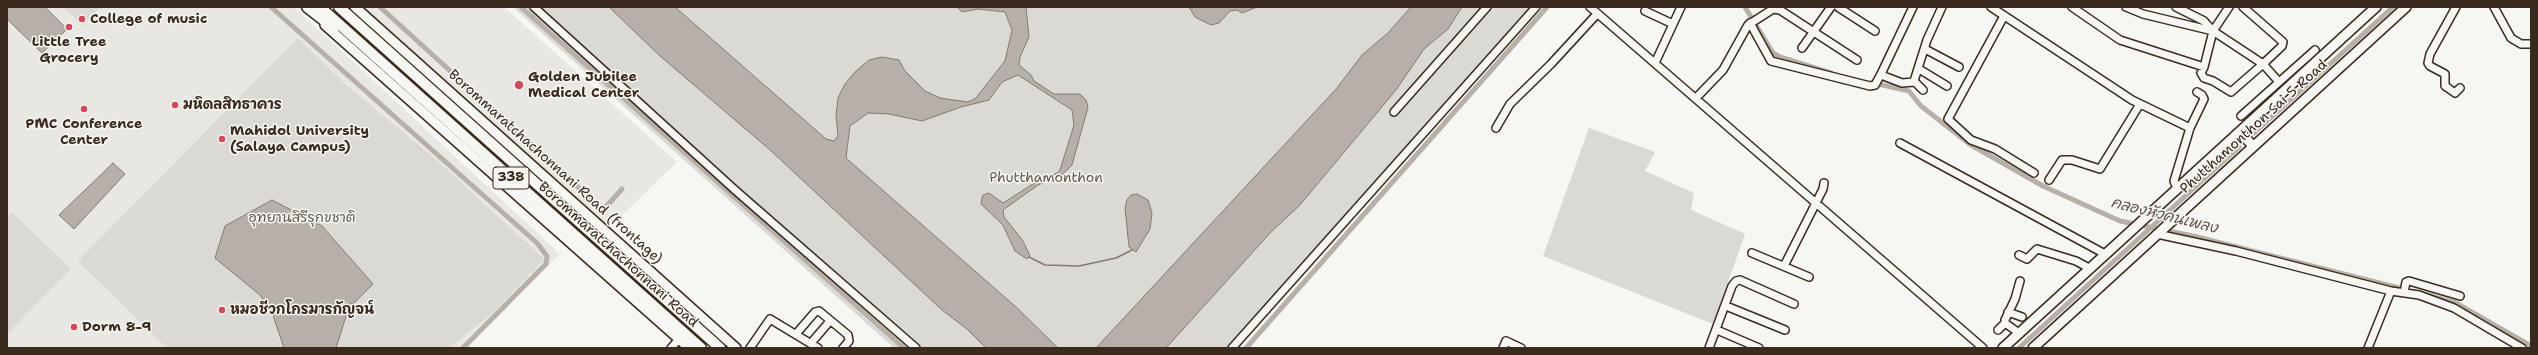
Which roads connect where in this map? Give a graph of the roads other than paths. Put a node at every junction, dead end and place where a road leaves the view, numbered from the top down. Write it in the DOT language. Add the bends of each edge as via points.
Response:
graph roads {
  1 [pos="306,7"];
  2 [pos="320,7"];
  3 [pos="339,7"];
  4 [pos="355,7"];
  5 [pos="534,7"];
  6 [pos="1487,7"];
  7 [pos="1536,7"];
  8 [pos="1590,7"];
  9 [pos="1682,7"];
  10 [pos="1831,7"];
  11 [pos="1838,7"];
  12 [pos="1913,7"];
  13 [pos="1942,7"];
  14 [pos="1991,7"];
  15 [pos="2072,7"];
  16 [pos="2126,7"];
  17 [pos="2176,7"];
  18 [pos="2229,7"];
  19 [pos="2243,7"];
  20 [pos="2376,7"];
  21 [pos="2406,7"];
  22 [pos="2456,7"];
  23 [pos="2494,7"];
  24 [pos="1645,11"];
  25 [pos="1597,14"];
  26 [pos="2004,16"];
  27 [pos="1753,21"];
  28 [pos="1673,24"];
  29 [pos="1876,31"];
  30 [pos="2213,31"];
  31 [pos="1814,32"];
  32 [pos="2531,44"];
  33 [pos="1802,48"];
  34 [pos="1925,49"];
  35 [pos="2315,50"];
  36 [pos="1857,60"];
  37 [pos="1655,63"];
  38 [pos="2261,64"];
  39 [pos="1959,67"];
  40 [pos="2204,67"];
  41 [pos="1919,69"];
  42 [pos="396,76"];
  43 [pos="1880,76"];
  44 [pos="1914,82"];
  45 [pos="2278,83"];
  46 [pos="1947,86"];
  47 [pos="2460,88"];
  48 [pos="1923,90"];
  49 [pos="2197,92"];
  50 [pos="1696,98"];
  51 [pos="2260,99"];
  52 [pos="2140,104"];
  53 [pos="2267,107"];
  54 [pos="1394,112"];
  55 [pos="2241,116"];
  56 [pos="1496,128"];
  57 [pos="2190,128"];
  58 [pos="2240,132"];
  59 [pos="1900,143"];
  60 [pos="2253,146"];
  61 [pos="2034,173"];
  62 [pos="2049,180"];
  63 [pos="1824,183"];
  64 [pos="2176,188"];
  65 [pos="1816,202"];
  66 [pos="2157,234"];
  67 [pos="1752,253"];
  68 [pos="2105,254"];
  69 [pos="2019,255"];
  70 [pos="1784,266"];
  71 [pos="2089,268"];
  72 [pos="1809,278"];
  73 [pos="2020,281"];
  74 [pos="2404,289"];
  75 [pos="2391,291"];
  76 [pos="2460,296"];
  77 [pos="1794,304"];
  78 [pos="1726,306"];
  79 [pos="2008,312"];
  80 [pos="2022,317"];
  81 [pos="830,321"];
  82 [pos="2005,323"];
  83 [pos="1717,330"];
  84 [pos="1785,330"];
  85 [pos="1998,330"];
  86 [pos="2019,333"];
  87 [pos="796,334"];
  88 [pos="679,339"];
  89 [pos="811,343"];
  90 [pos="671,348"];
  91 [pos="689,348"];
  92 [pos="701,348"];
  93 [pos="720,348"];
  94 [pos="736,348"];
  95 [pos="750,348"];
  96 [pos="818,348"];
  97 [pos="843,348"];
  98 [pos="916,348"];
  99 [pos="1232,348"];
  100 [pos="1503,348"];
  101 [pos="1521,348"];
  102 [pos="1709,348"];
  103 [pos="1758,348"];
  104 [pos="1983,348"];
  105 [pos="2003,348"];
  106 [pos="2032,348"];
  107 [pos="2368,348"];
  108 [pos="2522,348"];
  1 -- 42 [label="highway"];
  1 -- 88 [label="main road, 338"];
  2 -- 42 [label="highway, Borommaratchachonnani Road / 338"];
  3 -- 93 [label="highway, Borommaratchachonnani Road / 338"];
  4 -- 94 [label="main road, Borommaratchachonnani Road (frontage) / 338"];
  5 -- 98 [label="street" via="735,190"];
  6 -- 54 [label="street"];
  7 -- 99 [label="street"];
  8 -- 25 [label="street"];
  9 -- 28 [label="street"];
  10 -- 31 [label="street"];
  11 -- 29 [label="street"];
  12 -- 43 [label="street"];
  13 -- 34 [label="street"];
  14 -- 26 [label="street"];
  15 -- 40 [label="street" via="2120,40"];
  16 -- 30 [label="street" via="2143,14"];
  17 -- 30 [label="street" via="2199,17"];
  18 -- 30 [label="street"];
  19 -- 38 [label="street" via="2283,42 2282,46"];
  20 -- 53 [label="main road, Phutthamonthon Sai 5 Road"];
  21 -- 60 [label="main road, Phutthamonthon Sai 5 Road"];
  22 -- 47 [label="street" via="2428,62 2430,66 2445,74 2445,86 2455,93"];
  23 -- 32 [label="street" via="2511,38 2521,44"];
  24 -- 28 [label="street"];
  25 -- 37 [label="street"];
  25 -- 56 [label="street" via="1510,104"];
  26 -- 52 [label="street"];
  26 -- 61 [label="street" via="1948,119 1972,140 1995,149"];
  27 -- 31 [label="street" via="1776,8"];
  27 -- 43 [label="street" via="1771,61 1870,86 1875,85"];
  27 -- 50 [label="street" via="1744,29 1722,70"];
  28 -- 37 [label="street"];
  30 -- 38 [label="street"];
  30 -- 40 [label="street"];
  31 -- 33 [label="street"];
  31 -- 36 [label="street"];
  34 -- 39 [label="street"];
  34 -- 41 [label="street"];
  35 -- 45 [label="street"];
  37 -- 50 [label="street"];
  38 -- 40 [label="street" via="2231,92 2201,76"];
  38 -- 45 [label="street"];
  41 -- 44 [label="street"];
  41 -- 46 [label="street"];
  42 -- 92 [label="highway, Borommaratchachonnani Road / 338"];
  43 -- 44 [label="street" via="1902,84"];
  44 -- 48 [label="street"];
  45 -- 51 [label="street"];
  49 -- 57 [label="street" via="2204,99"];
  50 -- 65 [label="street"];
  51 -- 53 [label="street"];
  51 -- 55 [label="street"];
  52 -- 57 [label="street"];
  52 -- 62 [label="street" via="2100,169 2072,160 2062,160"];
  53 -- 58 [label="main road, Phutthamonthon Sai 5 Road"];
  57 -- 64 [label="street" via="2174,181"];
  58 -- 60 [label="main road"];
  58 -- 64 [label="main road, Phutthamonthon Sai 5 Road"];
  59 -- 68 [label="street"];
  60 -- 66 [label="main road, Phutthamonthon Sai 5 Road"];
  63 -- 65 [label="street"];
  64 -- 68 [label="main road, Phutthamonthon Sai 5 Road"];
  65 -- 70 [label="street"];
  65 -- 104 [label="street"];
  66 -- 75 [label="street" via="2236,251"];
  66 -- 106 [label="main road, Phutthamonthon Sai 5 Road"];
  67 -- 70 [label="street"];
  68 -- 71 [label="main road, Phutthamonthon Sai 5 Road"];
  69 -- 71 [label="street" via="2027,259 2037,249 2076,261"];
  70 -- 72 [label="street"];
  71 -- 86 [label="main road, Phutthamonthon Sai 5 Road"];
  73 -- 79 [label="street"];
  74 -- 75 [label="street"];
  74 -- 76 [label="street" via="2409,281"];
  74 -- 108 [label="street" via="2454,308"];
  75 -- 107 [label="street"];
  77 -- 78 [label="street" via="1740,280 1732,286"];
  78 -- 83 [label="street"];
  78 -- 84 [label="street"];
  79 -- 80 [label="street"];
  79 -- 82 [label="street"];
  81 -- 87 [label="street" via="817,311"];
  81 -- 89 [label="street"];
  81 -- 97 [label="street" via="848,336 849,341"];
  82 -- 85 [label="street"];
  82 -- 86 [label="street"];
  83 -- 102 [label="street"];
  83 -- 103 [label="street"];
  86 -- 105 [label="main road, Phutthamonthon Sai 5 Road"];
  87 -- 89 [label="street"];
  87 -- 95 [label="street" via="770,319"];
  88 -- 90 [label="street"];
  88 -- 91 [label="main road, 338"];
  89 -- 96 [label="street"];
  100 -- 101 [label="street" via="1506,341"];
}
